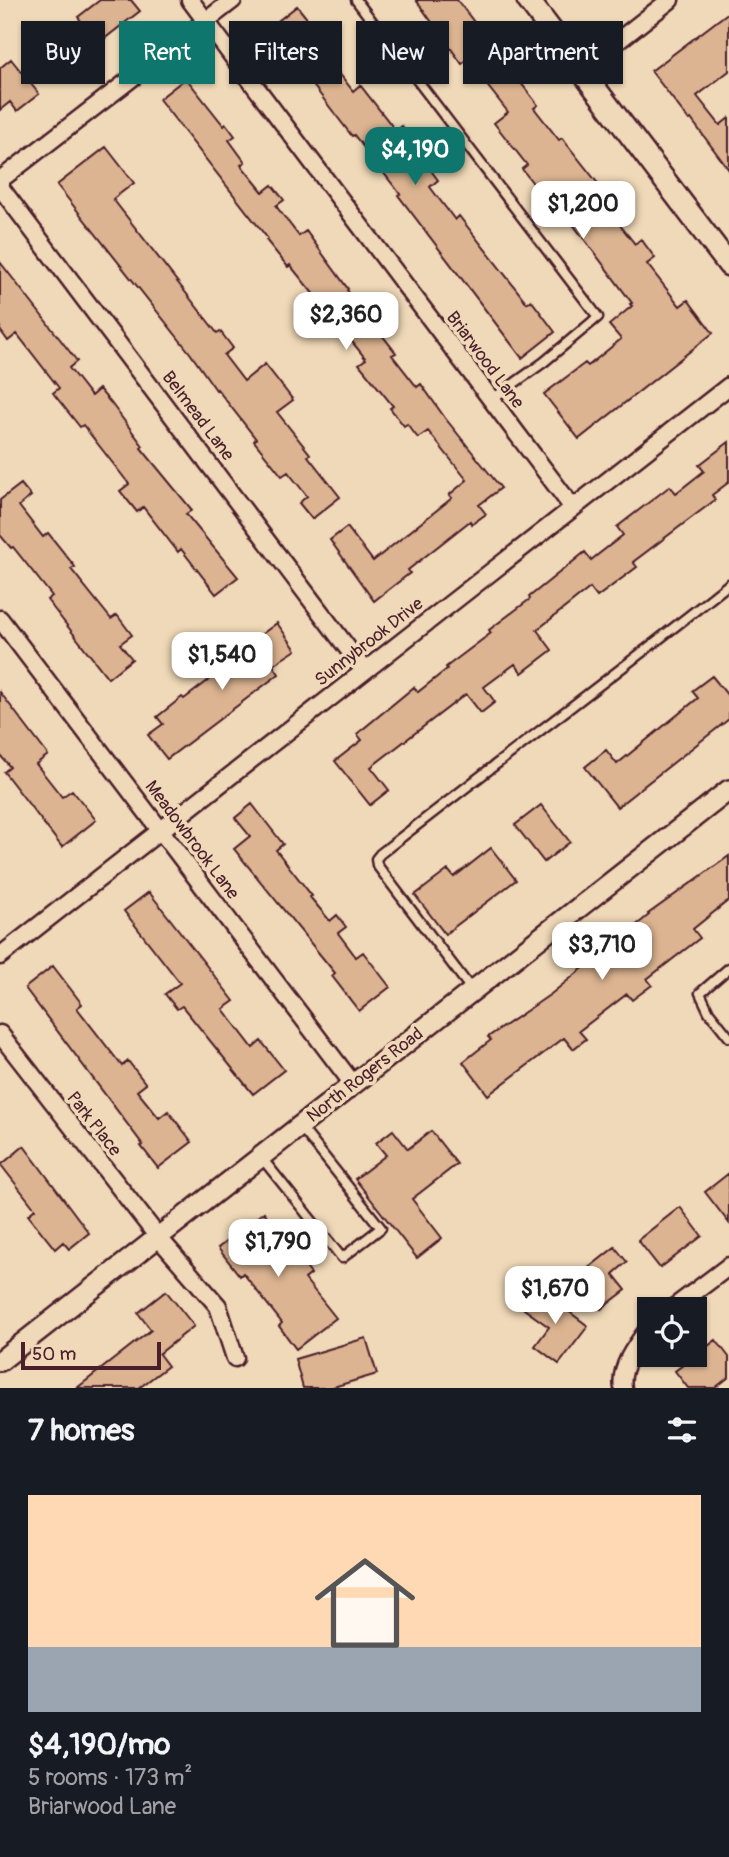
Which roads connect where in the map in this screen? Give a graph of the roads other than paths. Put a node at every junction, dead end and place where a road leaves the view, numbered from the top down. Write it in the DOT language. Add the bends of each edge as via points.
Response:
graph roads {
  1 [pos="190,0"];
  2 [pos="233,0"];
  3 [pos="356,0"];
  4 [pos="528,0"];
  5 [pos="670,0"];
  6 [pos="206,21"];
  7 [pos="544,21"];
  8 [pos="215,33"];
  9 [pos="623,36"];
  10 [pos="124,84"];
  11 [pos="592,84"];
  12 [pos="0,180"];
  13 [pos="0,187"];
  14 [pos="729,265"];
  15 [pos="729,386"];
  16 [pos="491,400"];
  17 [pos="573,508"];
  18 [pos="729,584"];
  19 [pos="0,619"];
  20 [pos="364,670"];
  21 [pos="729,790"];
  22 [pos="160,830"];
  23 [pos="0,956"];
  24 [pos="729,968"];
  25 [pos="472,991"];
  26 [pos="0,1034"];
  27 [pos="729,1037"];
  28 [pos="354,1084"];
  29 [pos="300,1126"];
  30 [pos="261,1157"];
  31 [pos="158,1237"];
  32 [pos="729,1266"];
  33 [pos="688,1297"];
  34 [pos="637,1345"];
  35 [pos="235,1358"];
  36 [pos="0,1361"];
  37 [pos="623,1388"];
  1 -- 6 [label="street, Briarwood Lane"];
  2 -- 6 [label="street"];
  3 -- 16 [label="lane" via="597,317"];
  4 -- 7 [label="main road"];
  5 -- 9 [label="street"];
  8 -- 16 [label="street, Briarwood Lane"];
  10 -- 12 [label="street"];
  11 -- 14 [label="main road"];
  13 -- 20 [label="street, Belmead Lane"];
  15 -- 17 [label="street, Sunnybrook Drive"];
  16 -- 17 [label="street, Briarwood Lane"];
  17 -- 20 [label="street, Sunnybrook Drive"];
  18 -- 25 [label="lane" via="376,859"];
  19 -- 22 [label="street, Meadowbrook Lane"];
  20 -- 22 [label="street, Sunnybrook Drive"];
  21 -- 25 [label="street, North Rogers Road"];
  22 -- 23 [label="street, Sunnybrook Drive"];
  22 -- 28 [label="street, Meadowbrook Lane"];
  24 -- 27 [label="lane" via="701,993"];
  25 -- 28 [label="street, North Rogers Road"];
  26 -- 31 [label="street, Park Place"];
  28 -- 29 [label="street, North Rogers Road"];
  29 -- 30 [label="street, North Rogers Road"];
  29 -- 30 [label="lane" via="380,1228 342,1258"];
  30 -- 31 [label="street, North Rogers Road"];
  31 -- 35 [label="street, Park Place" via="218,1306"];
  31 -- 36 [label="street, North Rogers Road"];
  32 -- 33 [label="street"];
  34 -- 37 [label="street" via="624,1369"];
}
